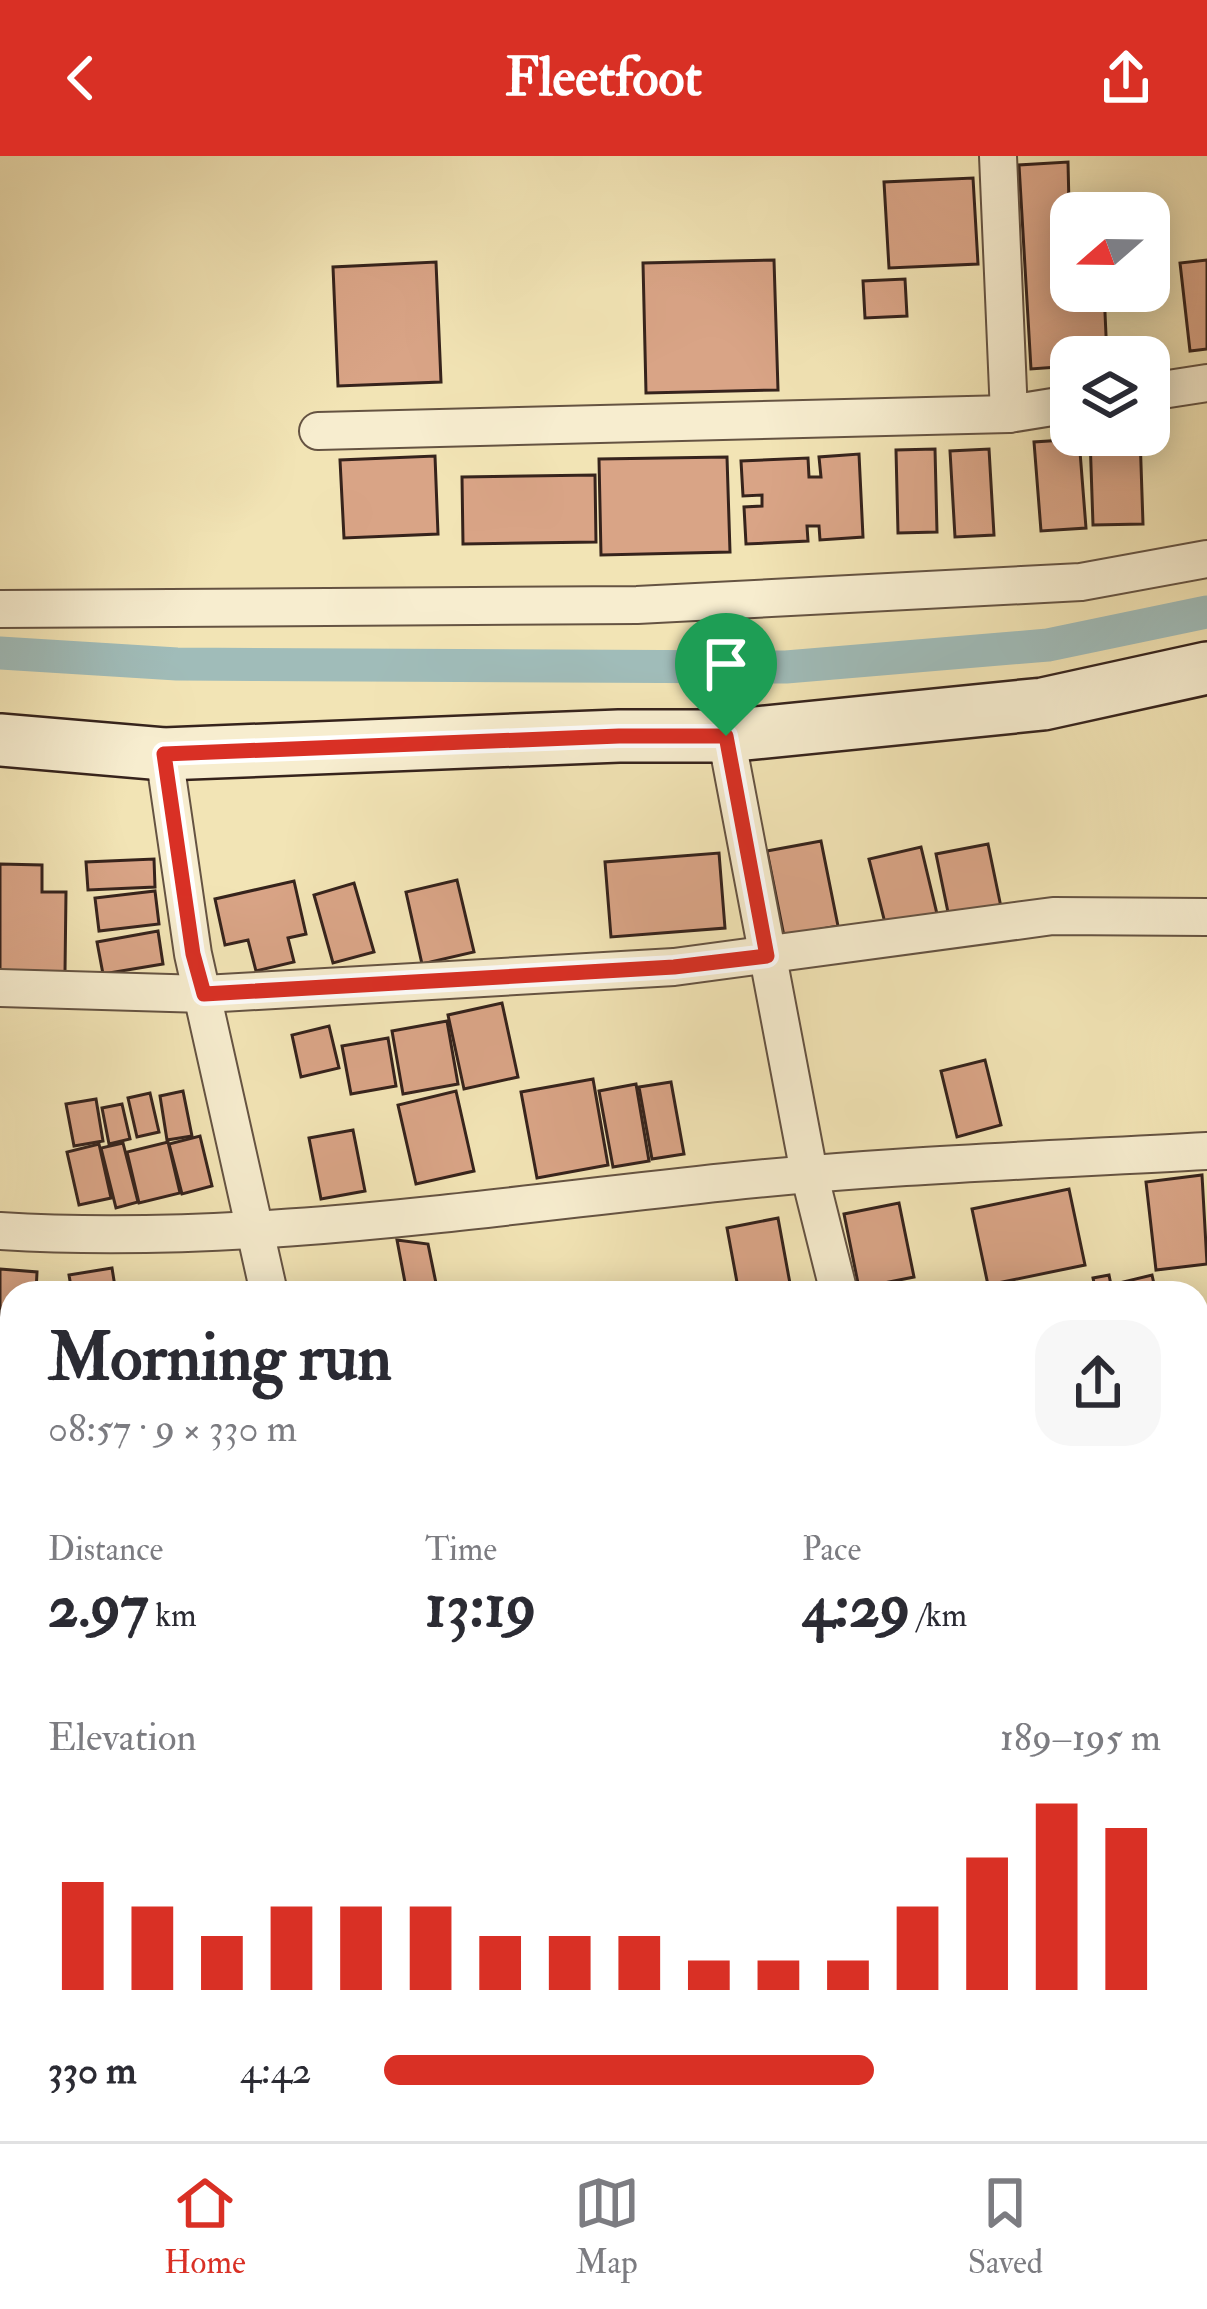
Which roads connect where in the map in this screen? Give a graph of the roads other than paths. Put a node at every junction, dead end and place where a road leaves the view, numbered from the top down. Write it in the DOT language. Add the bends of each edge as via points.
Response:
graph roads {
  1 [pos="998,156"];
  2 [pos="1207,383"];
  3 [pos="1170,389"];
  4 [pos="1050,407"];
  5 [pos="1009,414"];
  6 [pos="318,431"];
  7 [pos="1207,559"];
  8 [pos="0,609"];
  9 [pos="1207,668"];
  10 [pos="726,736"];
  11 [pos="0,740"];
  12 [pos="164,754"];
  13 [pos="1207,917"];
  14 [pos="767,956"];
  15 [pos="0,988"];
  16 [pos="204,994"];
  17 [pos="1207,1150"];
  18 [pos="809,1173"];
  19 [pos="0,1231"];
  20 [pos="256,1232"];
  21 [pos="266,1281"];
  22 [pos="836,1281"];
  1 -- 5 [label="street"];
  2 -- 3 [label="street"];
  4 -- 5 [label="street"];
  5 -- 6 [label="street"];
  7 -- 8 [label="street" via="1082,582 637,605"];
  9 -- 10 [label="street" via="1043,704"];
  10 -- 12 [label="street"];
  10 -- 14 [label="street"];
  11 -- 12 [label="street"];
  12 -- 16 [label="street"];
  13 -- 14 [label="street" via="1053,916"];
  14 -- 16 [label="street"];
  14 -- 18 [label="street"];
  15 -- 16 [label="street"];
  16 -- 20 [label="street"];
  17 -- 18 [label="street"];
  18 -- 20 [label="street"];
  18 -- 22 [label="street"];
  19 -- 20 [label="street"];
  20 -- 21 [label="street"];
}
